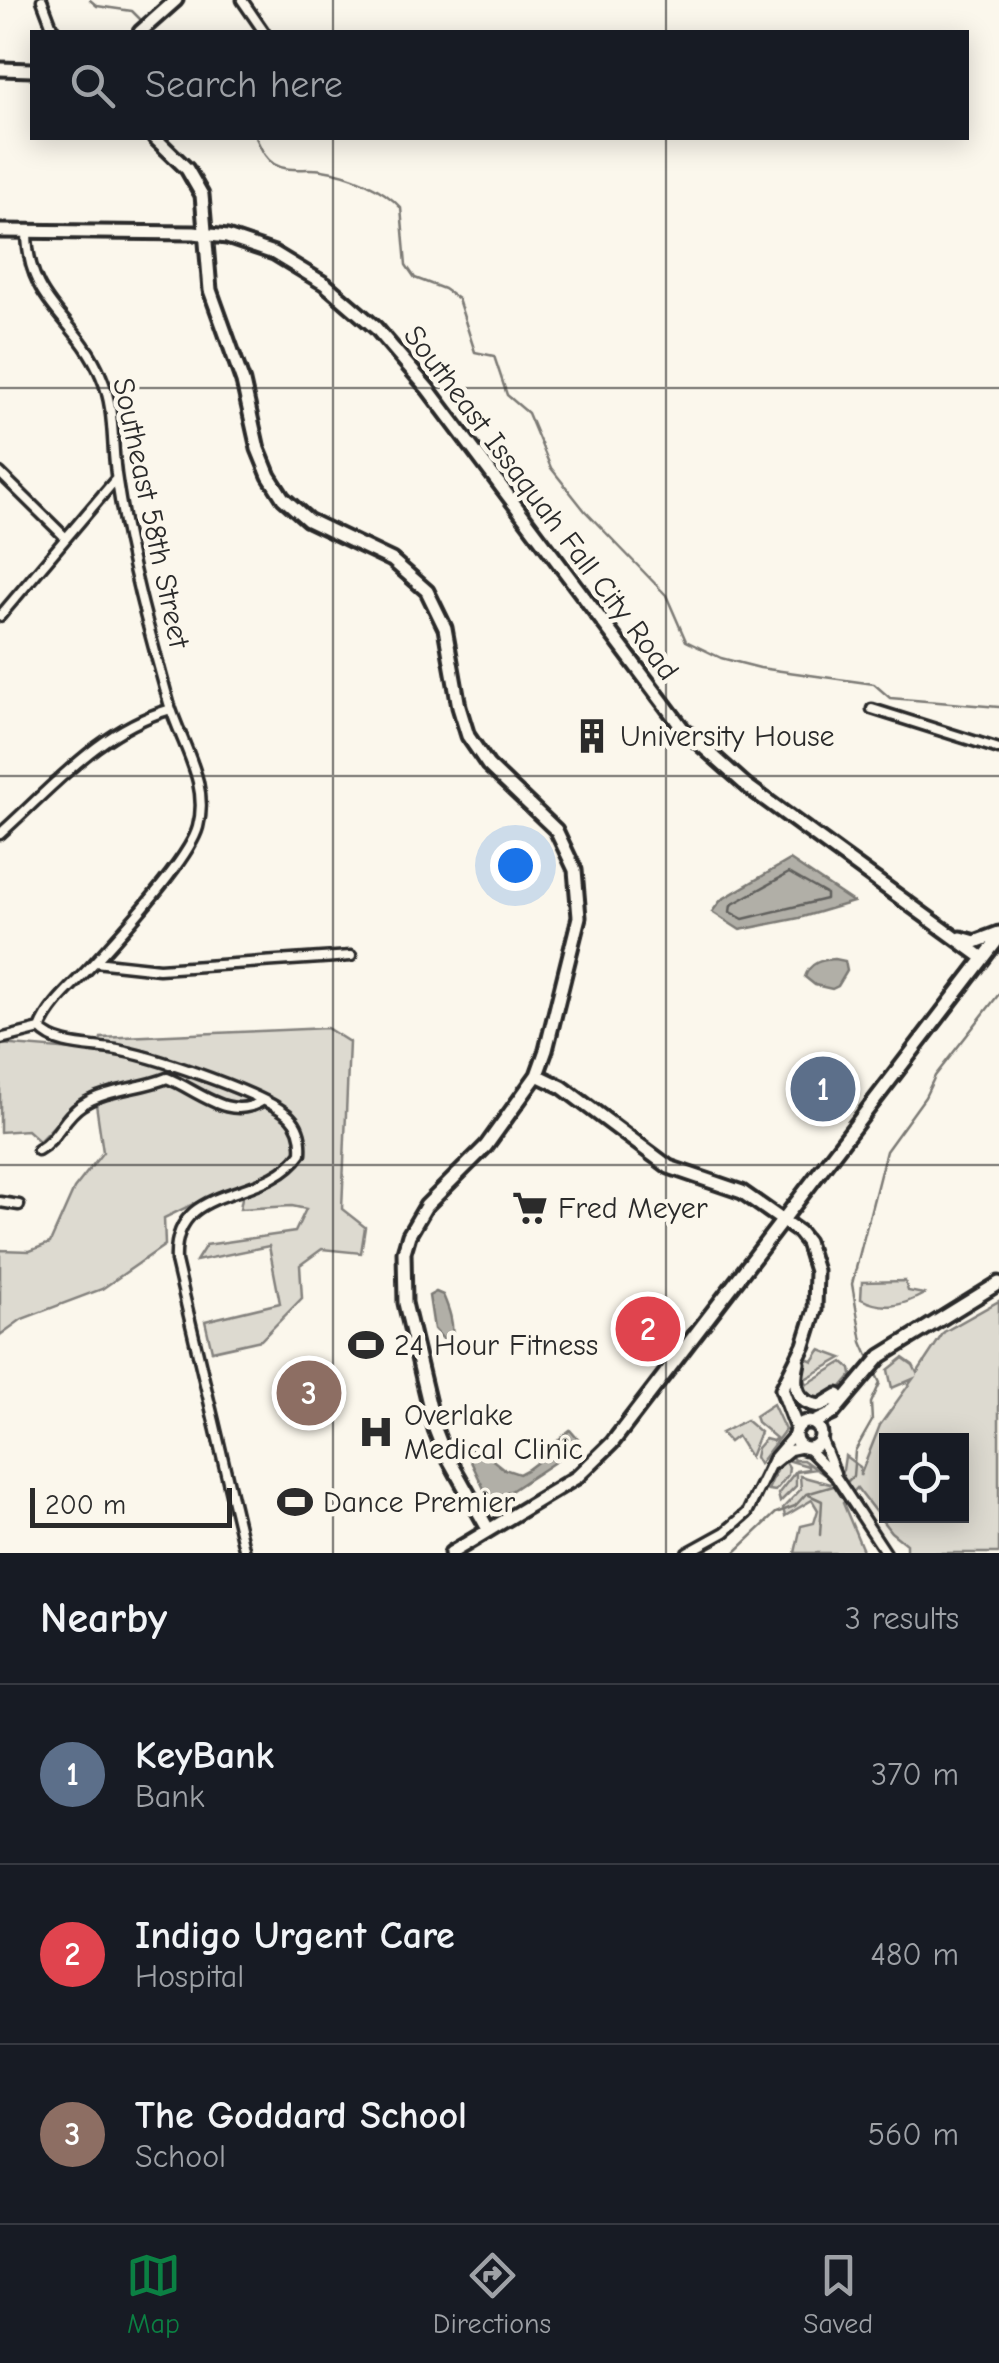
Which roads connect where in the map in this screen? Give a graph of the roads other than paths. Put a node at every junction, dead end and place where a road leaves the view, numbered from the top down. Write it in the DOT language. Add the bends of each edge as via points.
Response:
graph roads {
  1 [pos="42,0"];
  2 [pos="176,0"];
  3 [pos="242,0"];
  4 [pos="52,30"];
  5 [pos="142,30"];
  6 [pos="263,30"];
  7 [pos="0,70"];
  8 [pos="30,70"];
  9 [pos="157,140"];
  10 [pos="0,231"];
  11 [pos="27,232"];
  12 [pos="206,234"];
  13 [pos="0,473"];
  14 [pos="116,478"];
  15 [pos="65,537"];
  16 [pos="0,616"];
  17 [pos="170,708"];
  18 [pos="872,708"];
  19 [pos="999,749"];
  20 [pos="0,834"];
  21 [pos="943,930"];
  22 [pos="999,935"];
  23 [pos="350,956"];
  24 [pos="983,958"];
  25 [pos="95,962"];
  26 [pos="40,1029"];
  27 [pos="0,1039"];
  28 [pos="537,1075"];
  29 [pos="262,1101"];
  30 [pos="38,1150"];
  31 [pos="0,1202"];
  32 [pos="18,1206"];
  33 [pos="784,1221"];
  34 [pos="999,1283"];
  35 [pos="800,1354"];
  36 [pos="861,1374"];
  37 [pos="809,1430"];
  38 [pos="806,1447"];
  39 [pos="829,1465"];
  40 [pos="770,1467"];
  41 [pos="488,1529"];
  42 [pos="246,1553"];
  43 [pos="451,1553"];
  44 [pos="686,1553"];
  45 [pos="886,1553"];
  1 -- 4 [label="street"];
  2 -- 5 [label="main road"];
  3 -- 6 [label="street"];
  7 -- 8 [label="main road"];
  9 -- 12 [label="main road" via="196,181"];
  10 -- 11 [label="main road, Southeast Issaquah Fall City Road"];
  11 -- 12 [label="main road, Southeast Issaquah Fall City Road"];
  11 -- 14 [label="street, Southeast 58th Street" via="42,296 83,344 106,387"];
  12 -- 21 [label="main road, Southeast Issaquah Fall City Road" via="245,242 298,266 376,328 683,729 784,815"];
  12 -- 28 [label="main road" via="210,290 269,476 308,520 392,560 427,591 445,628 468,736 488,765 556,830 575,870 579,917"];
  13 -- 15 [label="street"];
  14 -- 15 [label="street"];
  14 -- 17 [label="street, Southeast 58th Street"];
  15 -- 16 [label="street"];
  17 -- 20 [label="street" via="101,742"];
  17 -- 25 [label="street, Southeast 58th Street" via="195,769 197,833"];
  18 -- 19 [label="street"];
  21 -- 22 [label="main road" via="975,942"];
  21 -- 24 [label="main road, Southeast Issaquah Fall City Road"];
  22 -- 24 [label="main road"];
  23 -- 25 [label="street" via="159,969"];
  24 -- 33 [label="main road"];
  25 -- 26 [label="street" via="46,1013"];
  26 -- 27 [label="street"];
  26 -- 29 [label="street" via="62,1041 188,1070"];
  28 -- 33 [label="main road" via="669,1167 727,1185"];
  28 -- 41 [label="main road" via="486,1146 419,1216 402,1264 404,1304 435,1429"];
  29 -- 30 [label="street" via="238,1110 167,1078 92,1099"];
  29 -- 42 [label="street" via="294,1120 301,1152 274,1178 193,1210 175,1252"];
  31 -- 32 [label="street"];
  33 -- 35 [label="main road" via="806,1242 816,1270 816,1310"];
  33 -- 41 [label="main road" via="596,1462"];
  34 -- 36 [label="main road"];
  35 -- 36 [label="main road" via="795,1389 813,1406 832,1402"];
  35 -- 37 [label="main road" via="783,1396"];
  36 -- 37 [label="main road" via="843,1410"];
  37 -- 38 [label="main road" via="814,1446"];
  37 -- 38 [label="main road" via="797,1441"];
  37 -- 39 [label="street"];
  37 -- 40 [label="street"];
  38 -- 39 [label="street"];
  38 -- 40 [label="street"];
  39 -- 45 [label="street"];
  40 -- 44 [label="street" via="747,1513"];
  41 -- 43 [label="main road"];
}
